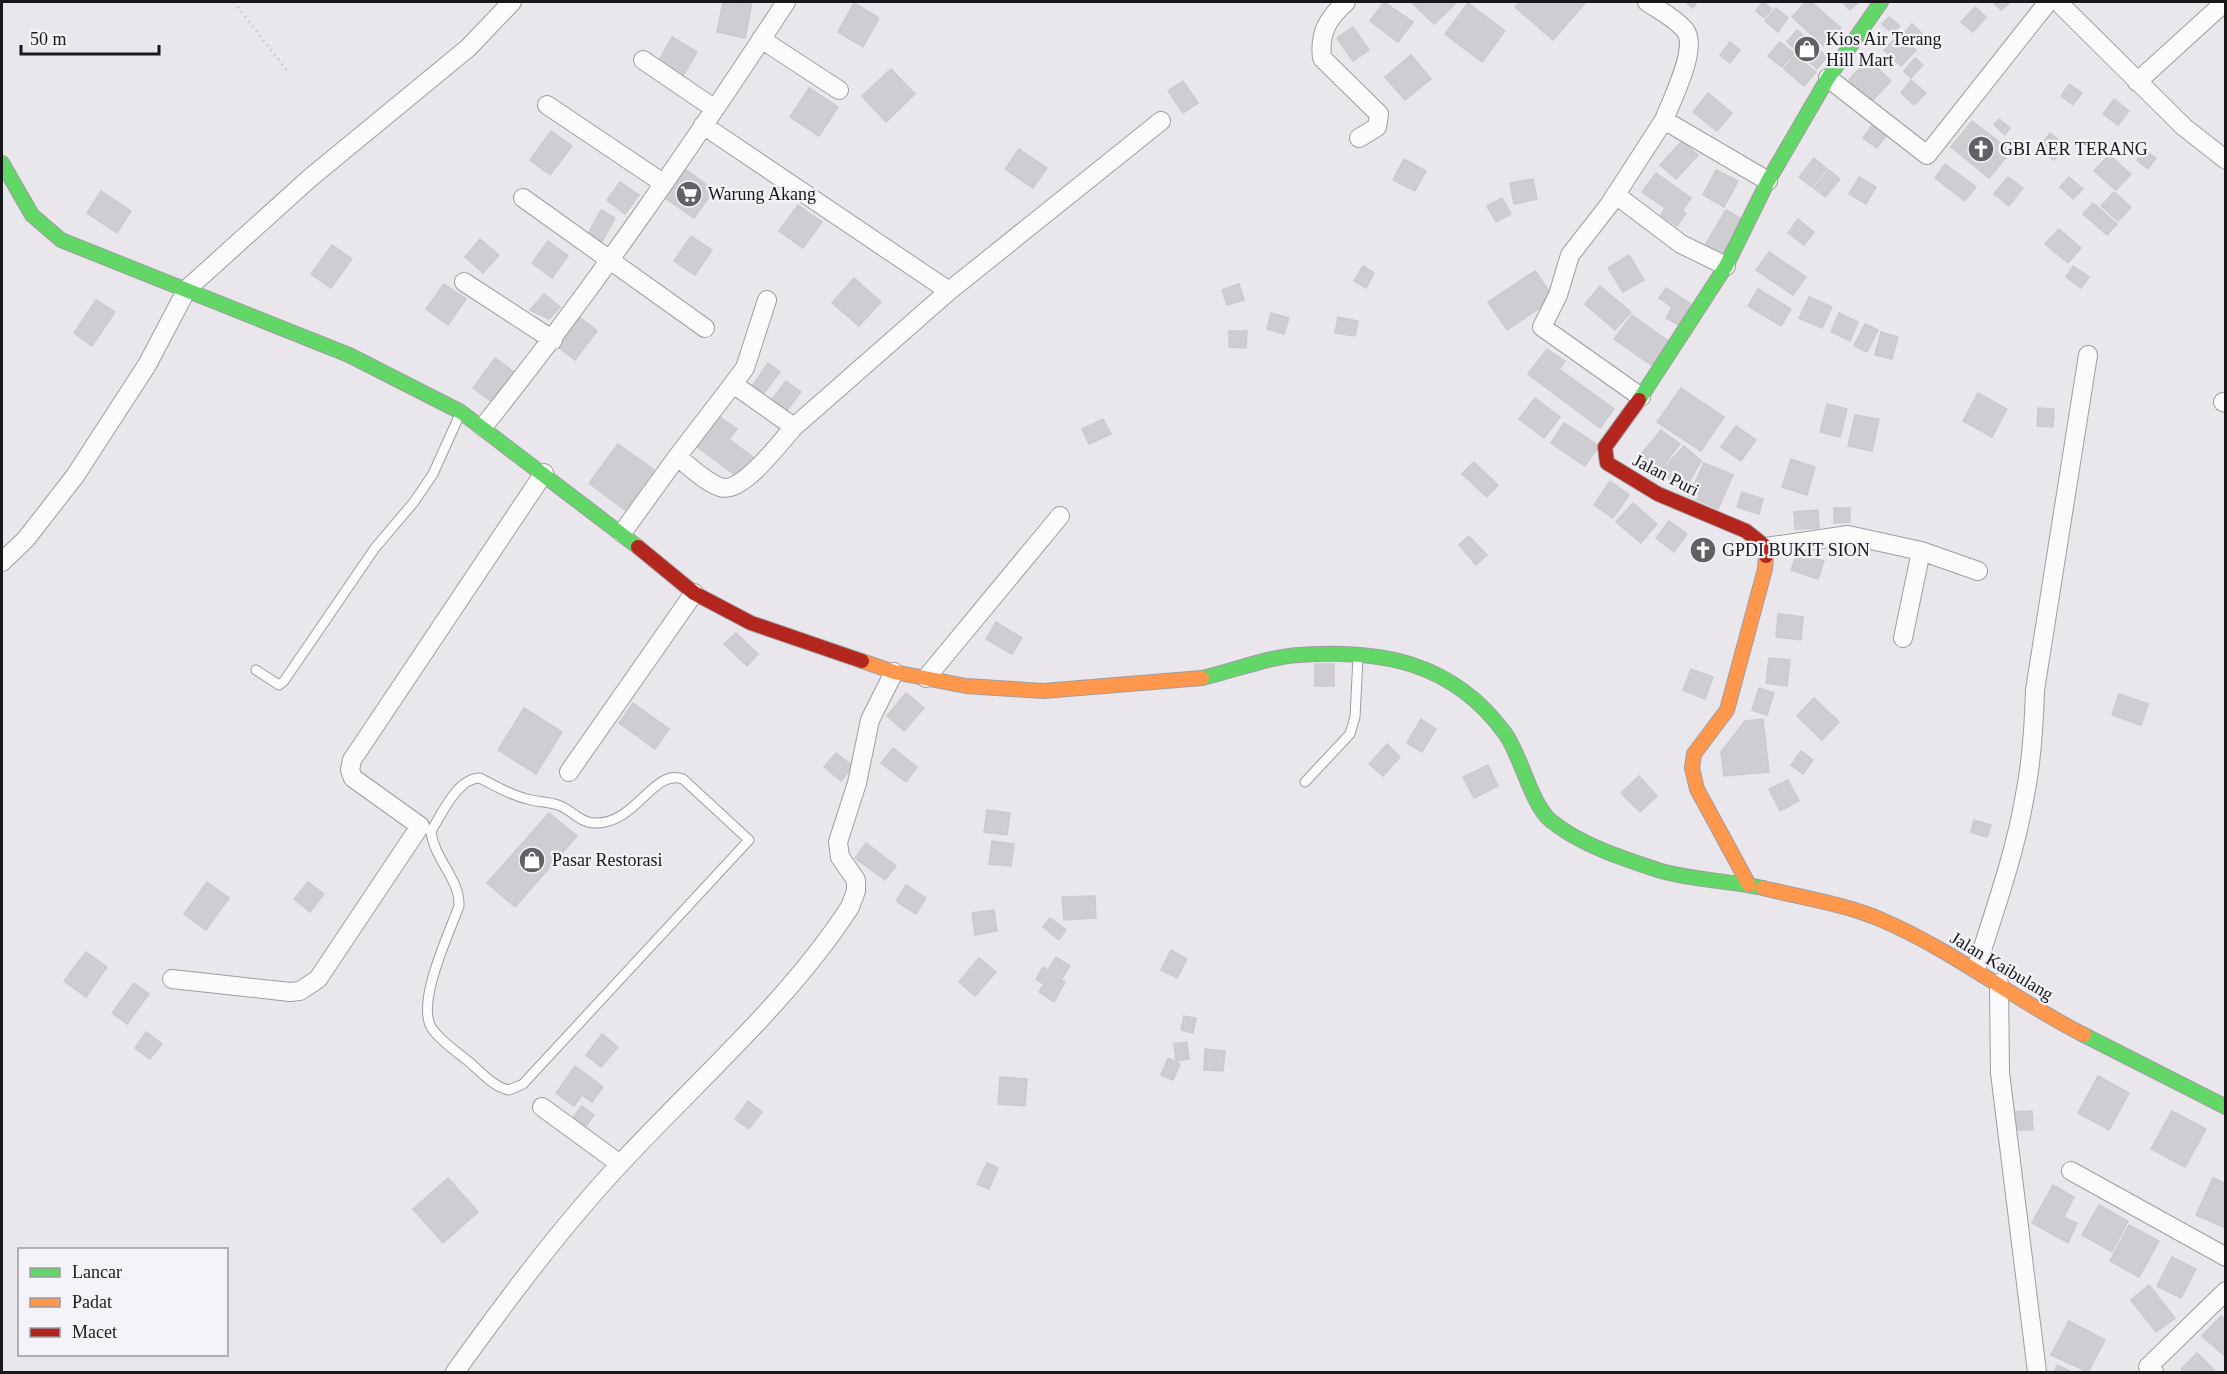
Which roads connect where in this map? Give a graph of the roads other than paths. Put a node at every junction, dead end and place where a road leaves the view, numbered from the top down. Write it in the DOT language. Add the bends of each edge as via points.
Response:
graph roads {
  1 [pos="513,2"];
  2 [pos="786,2"];
  3 [pos="1346,2"];
  4 [pos="1647,2"];
  5 [pos="1881,2"];
  6 [pos="2048,2"];
  7 [pos="2058,2"];
  8 [pos="2225,2"];
  9 [pos="761,39"];
  10 [pos="643,60"];
  11 [pos="1828,78"];
  12 [pos="2137,82"];
  13 [pos="839,90"];
  14 [pos="547,105"];
  15 [pos="716,109"];
  16 [pos="1664,120"];
  17 [pos="1161,121"];
  18 [pos="703,125"];
  19 [pos="1359,138"];
  20 [pos="2226,160"];
  21 [pos="2,163"];
  22 [pos="1768,181"];
  23 [pos="663,183"];
  24 [pos="1616,195"];
  25 [pos="524,198"];
  26 [pos="608,261"];
  27 [pos="1726,266"];
  28 [pos="464,282"];
  29 [pos="187,289"];
  30 [pos="949,291"];
  31 [pos="767,300"];
  32 [pos="705,328"];
  33 [pos="553,340"];
  34 [pos="2088,355"];
  35 [pos="733,384"];
  36 [pos="1641,397"];
  37 [pos="461,412"];
  38 [pos="483,427"];
  39 [pos="794,427"];
  40 [pos="677,457"];
  41 [pos="544,473"];
  42 [pos="1060,516"];
  43 [pos="622,533"];
  44 [pos="1766,548"];
  45 [pos="1921,551"];
  46 [pos="2,562"];
  47 [pos="1978,571"];
  48 [pos="694,593"];
  49 [pos="1903,638"];
  50 [pos="1358,655"];
  51 [pos="256,670"];
  52 [pos="894,672"];
  53 [pos="926,678"];
  54 [pos="569,772"];
  55 [pos="1305,782"];
  56 [pos="426,829"];
  57 [pos="1749,885"];
  58 [pos="1976,969"];
  59 [pos="172,979"];
  60 [pos="1999,983"];
  61 [pos="542,1107"];
  62 [pos="2226,1107"];
  63 [pos="620,1164"];
  64 [pos="2071,1171"];
  65 [pos="2226,1257"];
  66 [pos="2226,1291"];
  67 [pos="2148,1370"];
  68 [pos="455,1372"];
  69 [pos="2037,1372"];
  1 -- 29 [label="street" via="468,48 310,178"];
  2 -- 9 [label="street"];
  3 -- 19 [label="street" via="1327,24 1321,48 1323,58 1379,114 1377,127"];
  4 -- 16 [label="street" via="1686,32 1689,43 1685,67"];
  5 -- 11 [label="street, Jalan Puri"];
  6 -- 11 [label="street" via="1927,155"];
  7 -- 12 [label="street"];
  8 -- 12 [label="street"];
  9 -- 13 [label="street"];
  9 -- 15 [label="street"];
  10 -- 15 [label="street"];
  11 -- 22 [label="street, Jalan Puri"];
  12 -- 20 [label="street"];
  14 -- 23 [label="street"];
  15 -- 18 [label="street"];
  16 -- 22 [label="street"];
  16 -- 24 [label="street"];
  17 -- 30 [label="street"];
  18 -- 23 [label="street"];
  18 -- 30 [label="street"];
  21 -- 29 [label="street, Jalan Kaibulang" via="32,215 61,240"];
  22 -- 27 [label="street, Jalan Puri"];
  23 -- 26 [label="street"];
  24 -- 27 [label="street" via="1681,244"];
  24 -- 36 [label="street" via="1570,255 1558,295 1542,327"];
  25 -- 26 [label="street"];
  26 -- 32 [label="street"];
  26 -- 33 [label="street"];
  27 -- 36 [label="street, Jalan Puri"];
  28 -- 33 [label="street"];
  29 -- 37 [label="street, Jalan Kaibulang" via="349,355"];
  29 -- 46 [label="street" via="147,365 75,476 26,539"];
  30 -- 39 [label="street"];
  31 -- 35 [label="street" via="745,368"];
  33 -- 38 [label="street"];
  34 -- 58 [label="street" via="2035,690 2033,745 2025,797"];
  35 -- 39 [label="street"];
  35 -- 40 [label="street"];
  36 -- 44 [label="street, Jalan Puri" via="1610,437 1605,447 1607,462 1665,498 1743,531"];
  37 -- 38 [label="street, Jalan Kaibulang"];
  37 -- 51 [label="lane" via="433,474 375,548 284,681 279,685"];
  38 -- 41 [label="street, Jalan Kaibulang"];
  39 -- 40 [label="street" via="748,478 733,488 720,487"];
  40 -- 43 [label="street"];
  41 -- 43 [label="street, Jalan Kaibulang"];
  41 -- 56 [label="street" via="352,760 353,778"];
  42 -- 53 [label="street"];
  43 -- 48 [label="street, Jalan Kaibulang"];
  44 -- 45 [label="street" via="1848,535"];
  44 -- 57 [label="street" via="1765,569 1727,710 1694,754 1692,768 1697,789"];
  45 -- 47 [label="street"];
  45 -- 49 [label="street"];
  48 -- 52 [label="street, Jalan Kaibulang" via="751,623"];
  48 -- 54 [label="street"];
  50 -- 53 [label="street, Jalan Kaibulang" via="1297,655 1198,679 1076,689 966,686"];
  50 -- 55 [label="lane" via="1355,717 1350,735"];
  50 -- 57 [label="street, Jalan Kaibulang" via="1382,655 1419,667 1456,684 1483,706 1506,734 1548,818 1560,828 1662,871"];
  52 -- 53 [label="street, Jalan Kaibulang"];
  52 -- 63 [label="street" via="870,720 857,783 837,842 840,857 856,880 850,907 780,999"];
  56 -- 56 [label="lane" via="458,790 474,778 513,795 561,805 584,821 594,823 620,818 662,780 675,776 750,840 523,1084 509,1090 497,1086 453,1048 432,1029 428,1017 428,992 459,906 459,894"];
  56 -- 59 [label="street" via="310,986 290,992"];
  57 -- 58 [label="street, Jalan Kaibulang" via="1856,910"];
  58 -- 60 [label="street, Jalan Kaibulang"];
  60 -- 62 [label="street, Jalan Kaibulang" via="2072,1029"];
  60 -- 69 [label="street" via="2001,1073"];
  61 -- 63 [label="street"];
  63 -- 68 [label="street" via="523,1281"];
  64 -- 65 [label="street"];
  66 -- 67 [label="street"];
}
